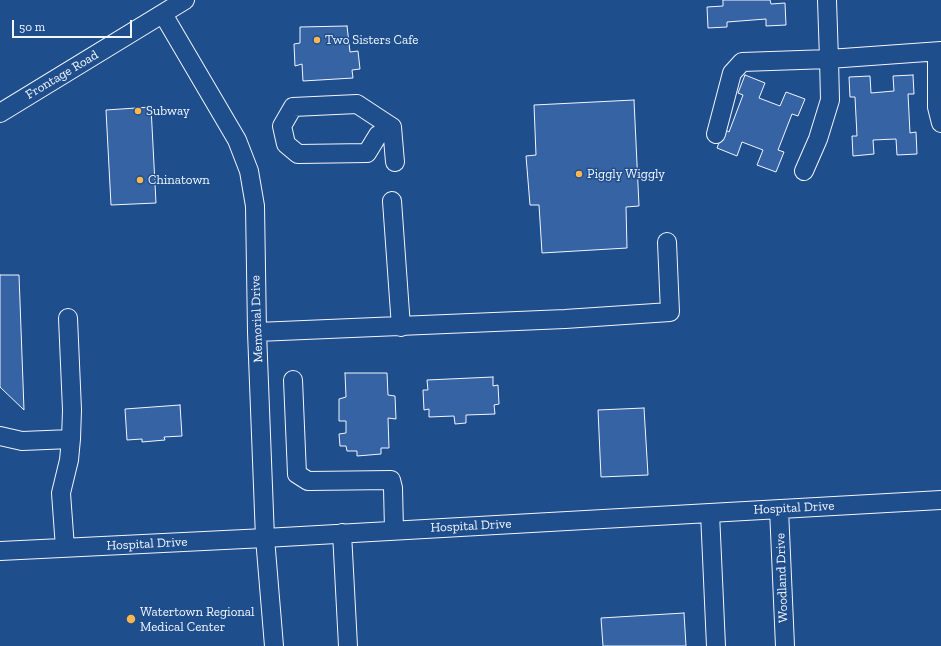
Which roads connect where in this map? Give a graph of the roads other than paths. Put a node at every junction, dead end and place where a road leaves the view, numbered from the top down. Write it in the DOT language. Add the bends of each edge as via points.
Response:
graph roads {
  1 [pos="185,0"];
  2 [pos="827,0"];
  3 [pos="163,14"];
  4 [pos="939,51"];
  5 [pos="829,59"];
  6 [pos="0,113"];
  7 [pos="941,123"];
  8 [pos="392,127"];
  9 [pos="716,134"];
  10 [pos="395,162"];
  11 [pos="804,171"];
  12 [pos="392,201"];
  13 [pos="667,242"];
  14 [pos="68,318"];
  15 [pos="401,327"];
  16 [pos="257,332"];
  17 [pos="293,380"];
  18 [pos="0,436"];
  19 [pos="71,439"];
  20 [pos="941,500"];
  21 [pos="779,509"];
  22 [pos="710,513"];
  23 [pos="394,530"];
  24 [pos="342,533"];
  25 [pos="265,538"];
  26 [pos="65,548"];
  27 [pos="0,551"];
  28 [pos="274,646"];
  29 [pos="348,646"];
  30 [pos="716,646"];
  31 [pos="785,646"];
  1 -- 3 [label="street, Frontage Road"];
  2 -- 5 [label="street"];
  3 -- 6 [label="street, Frontage Road"];
  3 -- 16 [label="street, Memorial Drive" via="237,140 249,171 255,206"];
  4 -- 5 [label="street"];
  4 -- 7 [label="street" via="937,107"];
  5 -- 9 [label="street" via="742,62 732,73"];
  5 -- 11 [label="street" via="830,100 818,139"];
  8 -- 8 [label="street" via="357,104 293,107 282,126 286,144 298,154 367,153 378,135"];
  8 -- 10 [label="street"];
  12 -- 15 [label="street"];
  13 -- 15 [label="street" via="670,312"];
  14 -- 19 [label="street"];
  15 -- 16 [label="street"];
  16 -- 25 [label="street, Memorial Drive"];
  17 -- 23 [label="street" via="297,474 308,481 390,480 393,488"];
  18 -- 19 [label="street" via="22,441"];
  19 -- 26 [label="street" via="70,460 61,493"];
  20 -- 21 [label="street, Hospital Drive"];
  21 -- 22 [label="street, Hospital Drive"];
  21 -- 31 [label="street, Woodland Drive"];
  22 -- 23 [label="street, Hospital Drive"];
  22 -- 30 [label="street"];
  23 -- 24 [label="street, Hospital Drive"];
  24 -- 25 [label="street, Hospital Drive"];
  24 -- 29 [label="street"];
  25 -- 26 [label="street, Hospital Drive"];
  25 -- 28 [label="street, Memorial Drive"];
  26 -- 27 [label="street, Hospital Drive"];
}
